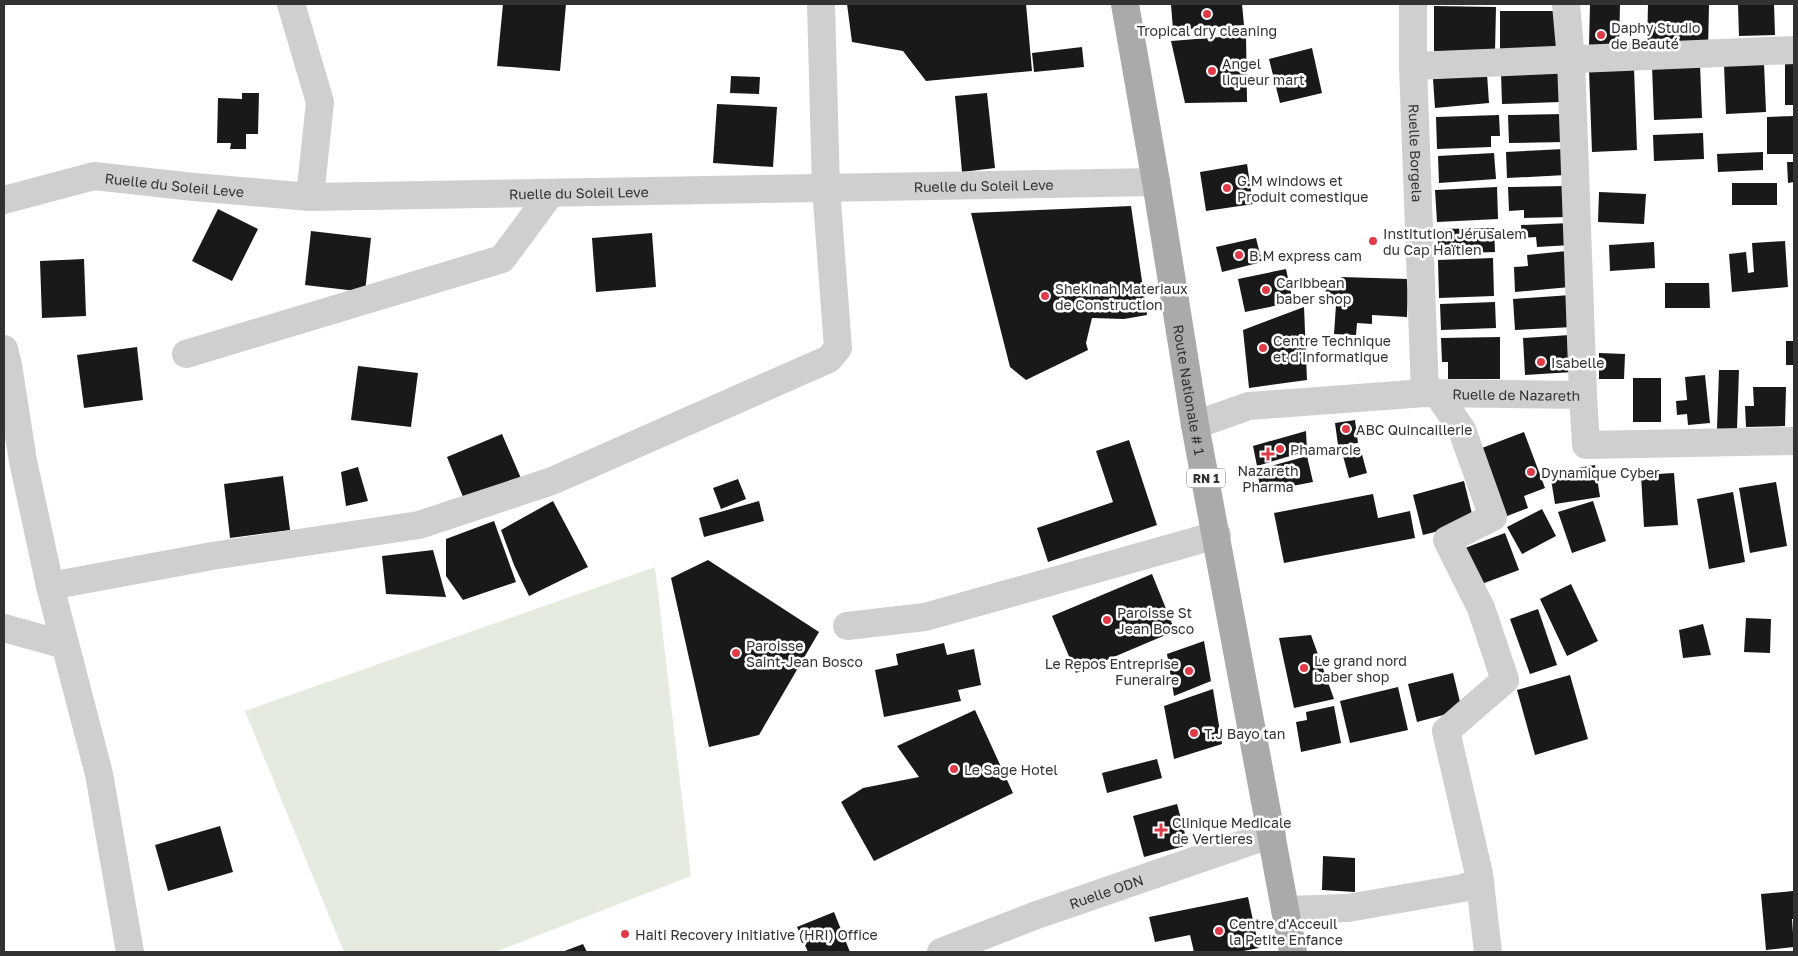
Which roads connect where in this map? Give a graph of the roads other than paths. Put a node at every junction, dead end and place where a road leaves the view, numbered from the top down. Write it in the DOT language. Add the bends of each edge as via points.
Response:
graph roads {
  1 [pos="291,4"];
  2 [pos="821,4"];
  3 [pos="1125,4"];
  4 [pos="1412,4"];
  5 [pos="1566,4"];
  6 [pos="1794,50"];
  7 [pos="1571,60"];
  8 [pos="1413,66"];
  9 [pos="1156,182"];
  10 [pos="826,188"];
  11 [pos="550,193"];
  12 [pos="310,197"];
  13 [pos="4,200"];
  14 [pos="4,349"];
  15 [pos="186,354"];
  16 [pos="1431,393"];
  17 [pos="1583,394"];
  18 [pos="1195,425"];
  19 [pos="1794,441"];
  20 [pos="1217,535"];
  21 [pos="50,586"];
  22 [pos="848,626"];
  23 [pos="4,628"];
  24 [pos="65,645"];
  25 [pos="1272,834"];
  26 [pos="1480,881"];
  27 [pos="1285,910"];
  28 [pos="130,952"];
  29 [pos="942,952"];
  30 [pos="1293,952"];
  31 [pos="1488,952"];
  1 -- 12 [label="street" via="320,102"];
  2 -- 10 [label="street"];
  3 -- 9 [label="main road, Route Nationale # 1 / RN 1"];
  4 -- 8 [label="street, Ruelle Borgela"];
  5 -- 7 [label="street"];
  6 -- 7 [label="street"];
  7 -- 8 [label="street"];
  7 -- 17 [label="street"];
  8 -- 16 [label="street, Ruelle Borgela"];
  9 -- 10 [label="street, Ruelle du Soleil Leve"];
  9 -- 18 [label="main road, Route Nationale # 1 / RN 1"];
  10 -- 11 [label="street, Ruelle du Soleil Leve"];
  10 -- 21 [label="street" via="838,348 829,359 552,481 419,525 212,556"];
  11 -- 12 [label="street, Ruelle du Soleil Leve"];
  11 -- 15 [label="street" via="502,259"];
  12 -- 13 [label="street, Ruelle du Soleil Leve" via="94,176"];
  14 -- 21 [label="street" via="23,461"];
  16 -- 17 [label="street, Ruelle de Nazareth"];
  16 -- 18 [label="street, Ruelle de Nazareth" via="1249,406"];
  16 -- 26 [label="street" via="1462,430 1493,517 1447,540 1481,608 1505,680 1446,731"];
  17 -- 19 [label="street, Ruelle de Nazareth" via="1586,445"];
  18 -- 20 [label="main road, Route Nationale # 1 / RN 1"];
  20 -- 22 [label="street" via="925,616"];
  20 -- 25 [label="main road, Route Nationale # 1 / RN 1"];
  21 -- 24 [label="street"];
  23 -- 24 [label="street"];
  24 -- 28 [label="street" via="99,774"];
  25 -- 27 [label="main road, Route Nationale # 1 / RN 1"];
  25 -- 29 [label="street, Ruelle ODN" via="1034,916"];
  26 -- 27 [label="street" via="1463,888 1348,908"];
  26 -- 31 [label="street"];
  27 -- 30 [label="main road, Route Nationale # 1 / RN 1"];
}
